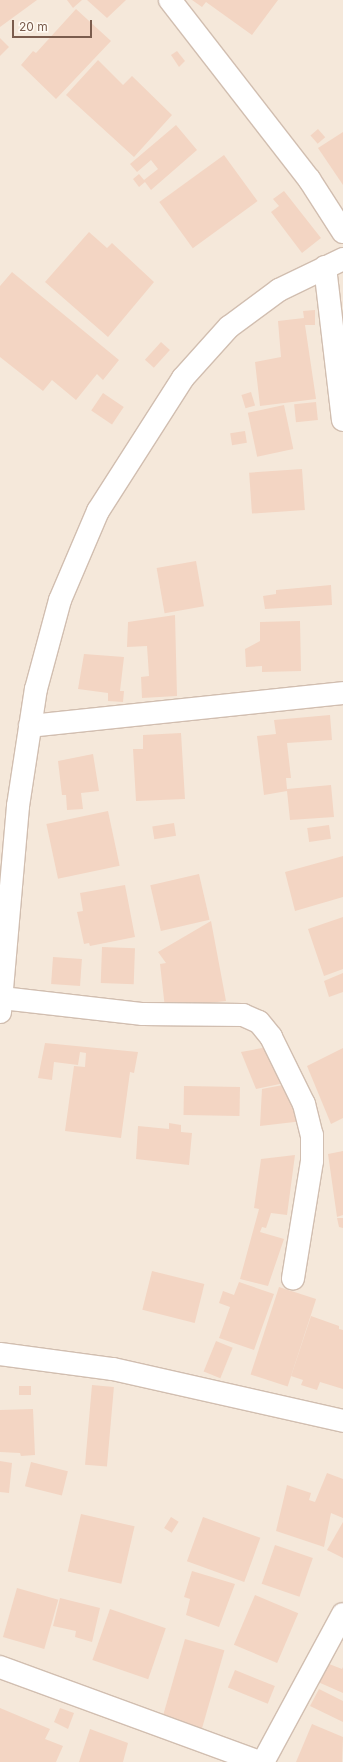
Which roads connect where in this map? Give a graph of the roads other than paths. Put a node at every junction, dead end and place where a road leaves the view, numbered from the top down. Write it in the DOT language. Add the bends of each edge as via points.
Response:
graph roads {
  1 [pos="170,0"];
  2 [pos="343,232"];
  3 [pos="334,263"];
  4 [pos="343,420"];
  5 [pos="343,693"];
  6 [pos="30,726"];
  7 [pos="1,1005"];
  8 [pos="293,1278"];
  9 [pos="0,1354"];
  10 [pos="343,1422"];
  11 [pos="343,1614"];
  12 [pos="0,1667"];
  13 [pos="262,1762"];
  1 -- 2 [label="street" via="309,179"];
  3 -- 4 [label="street"];
  3 -- 6 [label="street" via="279,290 229,327 182,378 98,511 89,531 60,600 36,689"];
  5 -- 6 [label="street"];
  6 -- 7 [label="street" via="18,806"];
  7 -- 8 [label="street" via="143,1014 243,1014 259,1022 272,1037 300,1097 312,1135 312,1161"];
  9 -- 10 [label="street" via="113,1368"];
  11 -- 13 [label="street"];
  12 -- 13 [label="street"];
}
